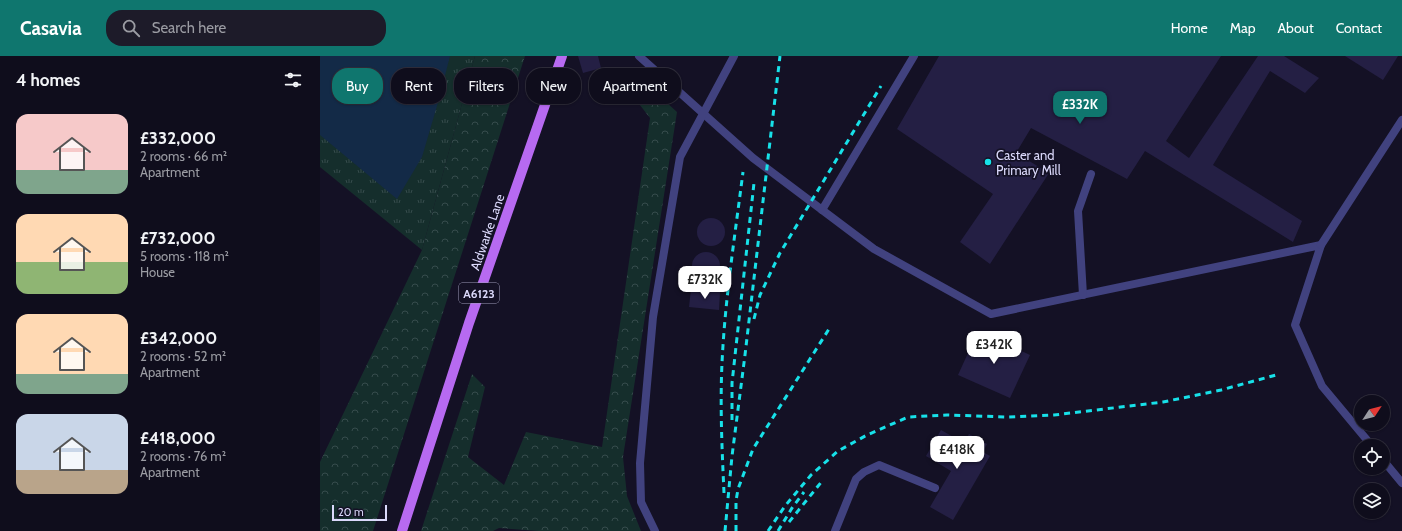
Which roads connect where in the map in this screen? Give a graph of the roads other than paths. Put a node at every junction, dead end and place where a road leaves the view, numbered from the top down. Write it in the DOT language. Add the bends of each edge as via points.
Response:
graph roads {
  1 [pos="562,56"];
  2 [pos="638,56"];
  3 [pos="734,56"];
  4 [pos="914,56"];
  5 [pos="703,113"];
  6 [pos="1402,120"];
  7 [pos="1091,174"];
  8 [pos="822,210"];
  9 [pos="1321,245"];
  10 [pos="1083,295"];
  11 [pos="1366,439"];
  12 [pos="1390,468"];
  13 [pos="1402,483"];
  14 [pos="935,488"];
  15 [pos="402,531"];
  16 [pos="655,531"];
  17 [pos="835,531"];
  1 -- 15 [label="main road, Aldwarke Lane / A6123" via="469,324"];
  2 -- 5 [label="lane"];
  3 -- 5 [label="lane"];
  4 -- 8 [label="lane"];
  5 -- 8 [label="lane" via="753,158"];
  5 -- 16 [label="lane" via="680,157 653,316 640,463 640,502"];
  6 -- 9 [label="lane"];
  7 -- 10 [label="lane" via="1078,211"];
  8 -- 10 [label="lane" via="874,249 991,314"];
  9 -- 10 [label="lane"];
  9 -- 11 [label="lane" via="1295,325 1322,386"];
  12 -- 13 [label="lane"];
  14 -- 17 [label="lane" via="878,465 856,479"];
}
